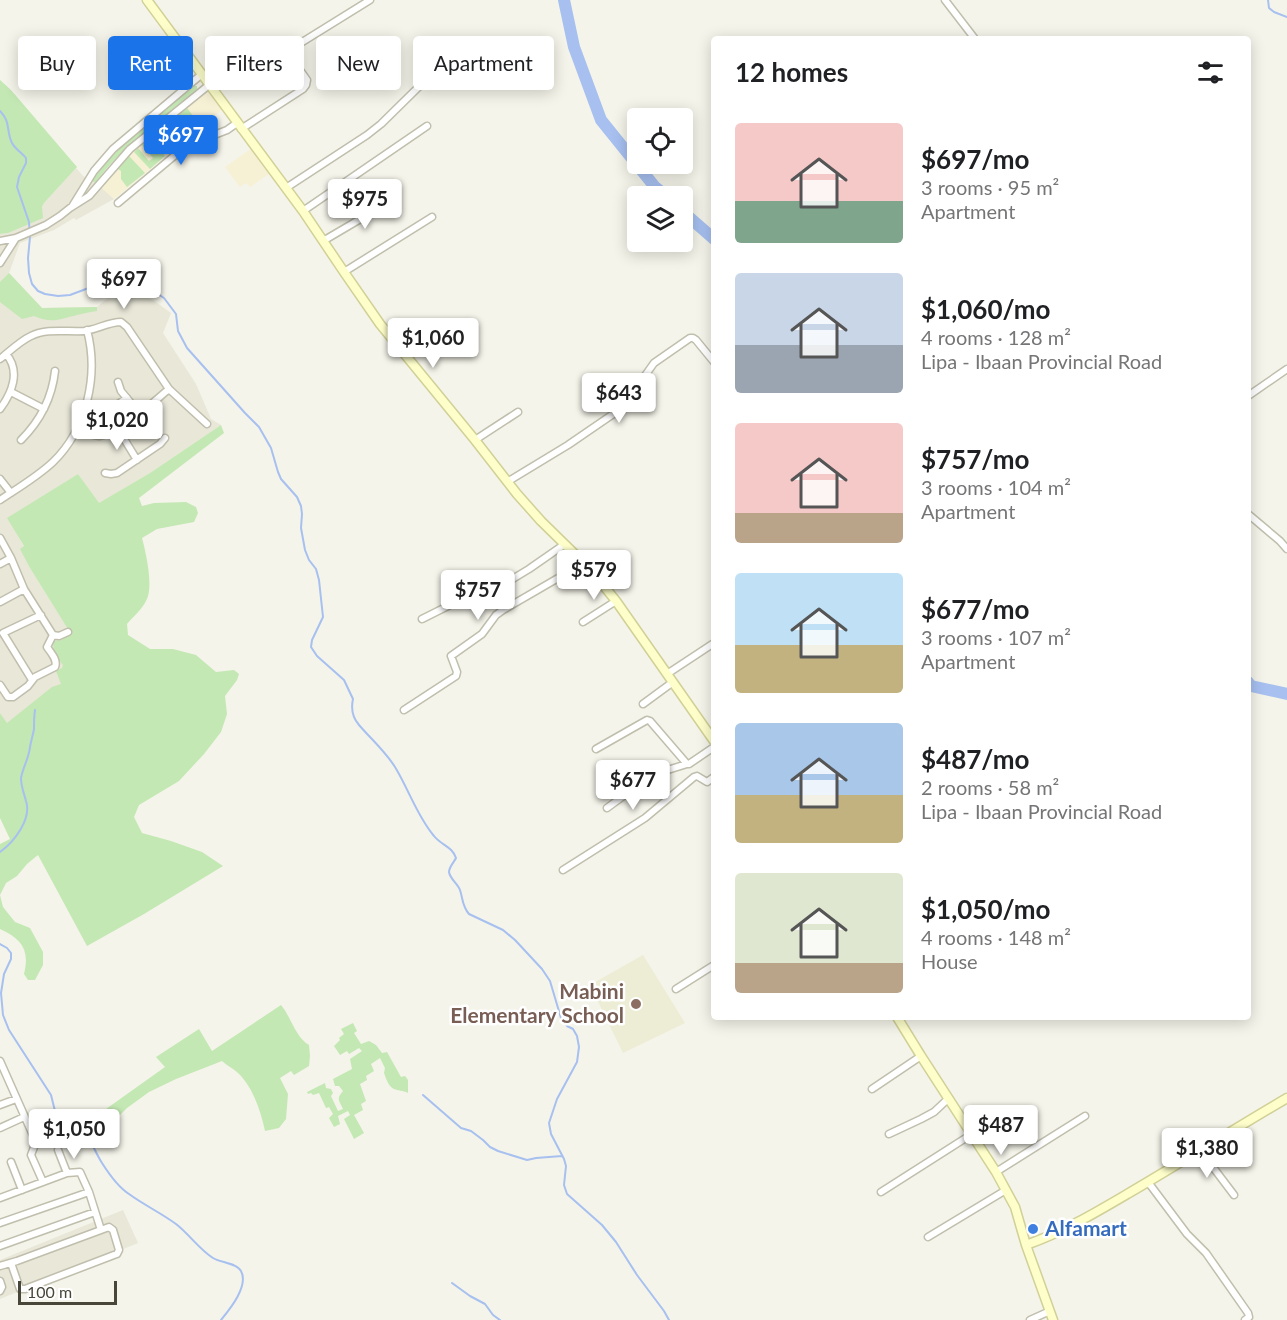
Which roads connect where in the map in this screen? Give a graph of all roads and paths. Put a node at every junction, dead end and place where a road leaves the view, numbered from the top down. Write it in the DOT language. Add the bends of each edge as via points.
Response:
graph roads {
  1 [pos="147,0"];
  2 [pos="370,0"];
  3 [pos="945,0"];
  4 [pos="973,36"];
  5 [pos="202,74"];
  6 [pos="205,79"];
  7 [pos="205,88"];
  8 [pos="213,90"];
  9 [pos="415,90"];
  10 [pos="239,126"];
  11 [pos="427,126"];
  12 [pos="286,188"];
  13 [pos="396,198"];
  14 [pos="118,204"];
  15 [pos="70,208"];
  16 [pos="303,211"];
  17 [pos="432,217"];
  18 [pos="17,237"];
  19 [pos="0,241"];
  20 [pos="323,241"];
  21 [pos="0,263"];
  22 [pos="344,272"];
  23 [pos="87,330"];
  24 [pos="2,357"];
  25 [pos="711,358"];
  26 [pos="1287,369"];
  27 [pos="55,371"];
  28 [pos="117,382"];
  29 [pos="169,389"];
  30 [pos="11,392"];
  31 [pos="1251,394"];
  32 [pos="127,398"];
  33 [pos="0,409"];
  34 [pos="44,409"];
  35 [pos="107,410"];
  36 [pos="518,412"];
  37 [pos="139,413"];
  38 [pos="207,424"];
  39 [pos="77,428"];
  40 [pos="118,429"];
  41 [pos="165,438"];
  42 [pos="21,440"];
  43 [pos="475,440"];
  44 [pos="137,460"];
  45 [pos="105,473"];
  46 [pos="0,480"];
  47 [pos="507,482"];
  48 [pos="11,493"];
  49 [pos="0,500"];
  50 [pos="1251,517"];
  51 [pos="0,537"];
  52 [pos="565,544"];
  53 [pos="1287,549"];
  54 [pos="11,558"];
  55 [pos="584,563"];
  56 [pos="0,564"];
  57 [pos="24,589"];
  58 [pos="0,602"];
  59 [pos="616,602"];
  60 [pos="41,615"];
  61 [pos="423,619"];
  62 [pos="584,622"];
  63 [pos="68,632"];
  64 [pos="2,634"];
  65 [pos="53,635"];
  66 [pos="711,645"];
  67 [pos="667,674"];
  68 [pos="32,680"];
  69 [pos="673,682"];
  70 [pos="0,685"];
  71 [pos="643,704"];
  72 [pos="404,710"];
  73 [pos="711,737"];
  74 [pos="596,749"];
  75 [pos="711,749"];
  76 [pos="687,764"];
  77 [pos="711,779"];
  78 [pos="607,808"];
  79 [pos="563,870"];
  80 [pos="711,967"];
  81 [pos="676,989"];
  82 [pos="899,1020"];
  83 [pos="921,1056"];
  84 [pos="0,1061"];
  85 [pos="8,1079"];
  86 [pos="0,1083"];
  87 [pos="872,1089"];
  88 [pos="949,1098"];
  89 [pos="1287,1098"];
  90 [pos="16,1099"];
  91 [pos="0,1105"];
  92 [pos="1085,1116"];
  93 [pos="24,1117"];
  94 [pos="0,1128"];
  95 [pos="889,1134"];
  96 [pos="972,1134"];
  97 [pos="58,1150"];
  98 [pos="1200,1150"];
  99 [pos="11,1162"];
  100 [pos="996,1172"];
  101 [pos="67,1173"];
  102 [pos="43,1182"];
  103 [pos="1148,1182"];
  104 [pos="22,1190"];
  105 [pos="1006,1190"];
  106 [pos="89,1192"];
  107 [pos="881,1192"];
  108 [pos="1234,1195"];
  109 [pos="0,1198"];
  110 [pos="95,1212"];
  111 [pos="0,1223"];
  112 [pos="101,1230"];
  113 [pos="928,1237"];
  114 [pos="1026,1245"];
  115 [pos="0,1246"];
  116 [pos="11,1263"];
  117 [pos="0,1266"];
  118 [pos="0,1281"];
  119 [pos="0,1291"];
  120 [pos="1052,1316"];
  121 [pos="1249,1319"];
  122 [pos="1030,1320"];
  1 -- 5 [label="main road"];
  2 -- 10 [label="street" via="291,49 290,56 307,80 306,85"];
  3 -- 4 [label="street"];
  5 -- 6 [label="main road"];
  5 -- 15 [label="street" via="113,149"];
  7 -- 15 [label="street" via="130,149 92,193"];
  8 -- 10 [label="main road"];
  9 -- 12 [label="street" via="368,135"];
  10 -- 12 [label="main road"];
  10 -- 14 [label="street" via="186,146"];
  11 -- 16 [label="street"];
  12 -- 16 [label="main road"];
  13 -- 20 [label="street"];
  15 -- 18 [label="street" via="46,225"];
  16 -- 20 [label="main road"];
  17 -- 22 [label="street"];
  18 -- 19 [label="street"];
  18 -- 21 [label="street"];
  20 -- 22 [label="main road"];
  22 -- 43 [label="main road" via="380,324"];
  23 -- 24 [label="street" via="34,334"];
  23 -- 29 [label="street" via="123,322"];
  23 -- 39 [label="street" via="92,376"];
  24 -- 30 [label="street" via="14,368"];
  25 -- 47 [label="street" via="690,338 654,363 622,408"];
  26 -- 31 [label="street"];
  27 -- 34 [label="street"];
  28 -- 32 [label="street"];
  29 -- 37 [label="street"];
  29 -- 38 [label="street"];
  30 -- 33 [label="street"];
  30 -- 34 [label="street"];
  32 -- 35 [label="street"];
  32 -- 37 [label="street"];
  34 -- 42 [label="street"];
  36 -- 43 [label="street"];
  37 -- 40 [label="street"];
  39 -- 40 [label="street" via="96,436"];
  39 -- 48 [label="street" via="52,463"];
  40 -- 44 [label="street"];
  41 -- 44 [label="street"];
  43 -- 47 [label="main road"];
  44 -- 45 [label="street" via="117,473"];
  46 -- 48 [label="street"];
  47 -- 52 [label="main road"];
  48 -- 49 [label="street"];
  50 -- 53 [label="street"];
  51 -- 54 [label="street"];
  52 -- 55 [label="main road"];
  52 -- 61 [label="street" via="496,589 454,603"];
  54 -- 56 [label="street"];
  54 -- 57 [label="street"];
  55 -- 59 [label="main road"];
  55 -- 72 [label="street" via="496,615 482,634 451,656 456,676"];
  57 -- 58 [label="street"];
  57 -- 60 [label="street"];
  59 -- 62 [label="street"];
  59 -- 67 [label="main road"];
  60 -- 64 [label="street"];
  60 -- 65 [label="street"];
  63 -- 65 [label="street"];
  64 -- 68 [label="street"];
  65 -- 68 [label="street" via="47,647 56,667"];
  66 -- 67 [label="street"];
  67 -- 69 [label="main road"];
  68 -- 70 [label="street" via="11,698"];
  69 -- 71 [label="street"];
  69 -- 73 [label="main road"];
  74 -- 76 [label="street" via="647,720"];
  75 -- 76 [label="street"];
  76 -- 78 [label="street" via="645,780"];
  77 -- 79 [label="street" via="707,782 694,777 645,818"];
  80 -- 81 [label="street"];
  82 -- 83 [label="main road"];
  83 -- 87 [label="street"];
  83 -- 88 [label="main road"];
  84 -- 85 [label="street"];
  85 -- 86 [label="street"];
  85 -- 90 [label="street"];
  88 -- 95 [label="street" via="927,1115"];
  88 -- 96 [label="main road"];
  89 -- 98 [label="main road"];
  90 -- 91 [label="street"];
  90 -- 93 [label="street"];
  92 -- 100 [label="street"];
  93 -- 94 [label="street"];
  93 -- 102 [label="street" via="36,1142 31,1155"];
  96 -- 100 [label="main road"];
  96 -- 107 [label="street"];
  97 -- 101 [label="street"];
  98 -- 103 [label="main road"];
  98 -- 108 [label="street"];
  99 -- 104 [label="street"];
  100 -- 105 [label="main road"];
  101 -- 102 [label="street"];
  101 -- 106 [label="street" via="80,1172"];
  102 -- 104 [label="street"];
  103 -- 114 [label="main road" via="1050,1237"];
  103 -- 121 [label="street" via="1187,1234 1206,1252"];
  104 -- 109 [label="street"];
  105 -- 113 [label="street"];
  105 -- 114 [label="main road" via="1016,1207"];
  106 -- 110 [label="street"];
  106 -- 111 [label="street"];
  110 -- 112 [label="street"];
  110 -- 115 [label="street"];
  112 -- 116 [label="street"];
  112 -- 116 [label="street" via="113,1230 117,1254 25,1289 20,1289"];
  114 -- 120 [label="main road"];
  116 -- 117 [label="street"];
  118 -- 119 [label="street"];
  120 -- 122 [label="street"];
}
